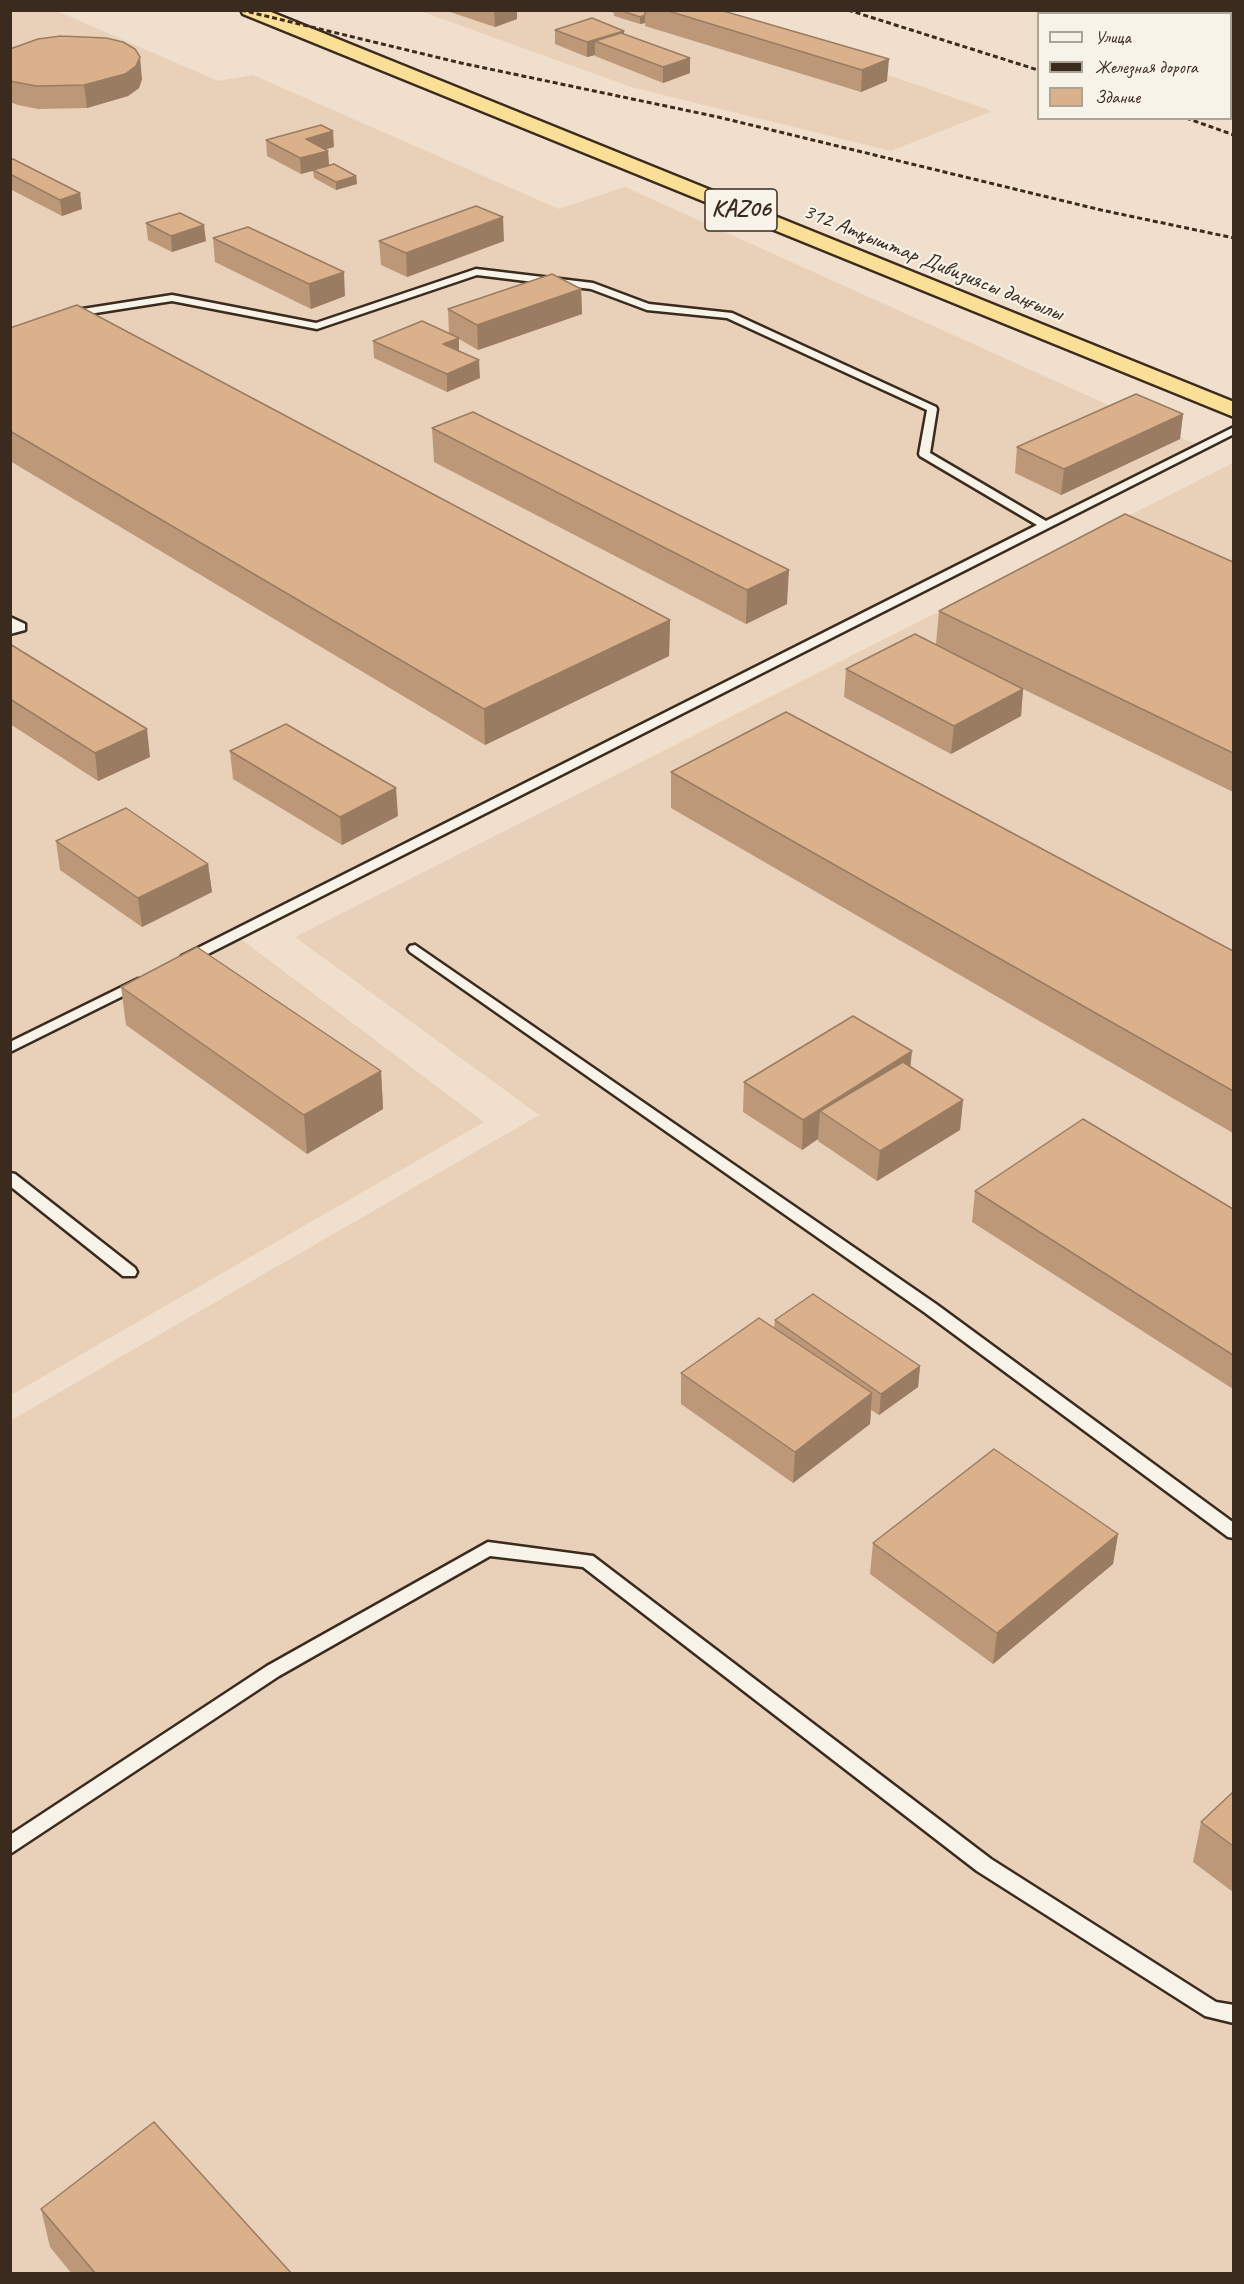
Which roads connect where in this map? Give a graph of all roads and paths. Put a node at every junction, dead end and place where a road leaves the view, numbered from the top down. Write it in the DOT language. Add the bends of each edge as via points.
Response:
graph roads {
  1 [pos="249,10"];
  2 [pos="62,315"];
  3 [pos="1233,410"];
  4 [pos="1233,430"];
  5 [pos="1044,524"];
  6 [pos="10,620"];
  7 [pos="10,631"];
  8 [pos="415,949"];
  9 [pos="170,967"];
  10 [pos="149,978"];
  11 [pos="10,1048"];
  12 [pos="10,1178"];
  13 [pos="129,1272"];
  14 [pos="1233,1532"];
  15 [pos="10,1846"];
  16 [pos="1233,2014"];
  1 -- 3 [label="highway, 312 Атқыштар Дивизиясы даңғылы / KАZ06"];
  2 -- 5 [label="lane" via="172,298 317,326 476,272 593,286 647,307 729,315 932,409 924,454"];
  4 -- 5 [label="lane"];
  5 -- 9 [label="lane"];
  6 -- 7 [label="lane" via="21,627"];
  8 -- 14 [label="lane" via="930,1308"];
  10 -- 11 [label="lane"];
  12 -- 13 [label="lane"];
  15 -- 16 [label="lane" via="273,1671 488,1549 587,1561 984,1864 1212,2010"];
}
